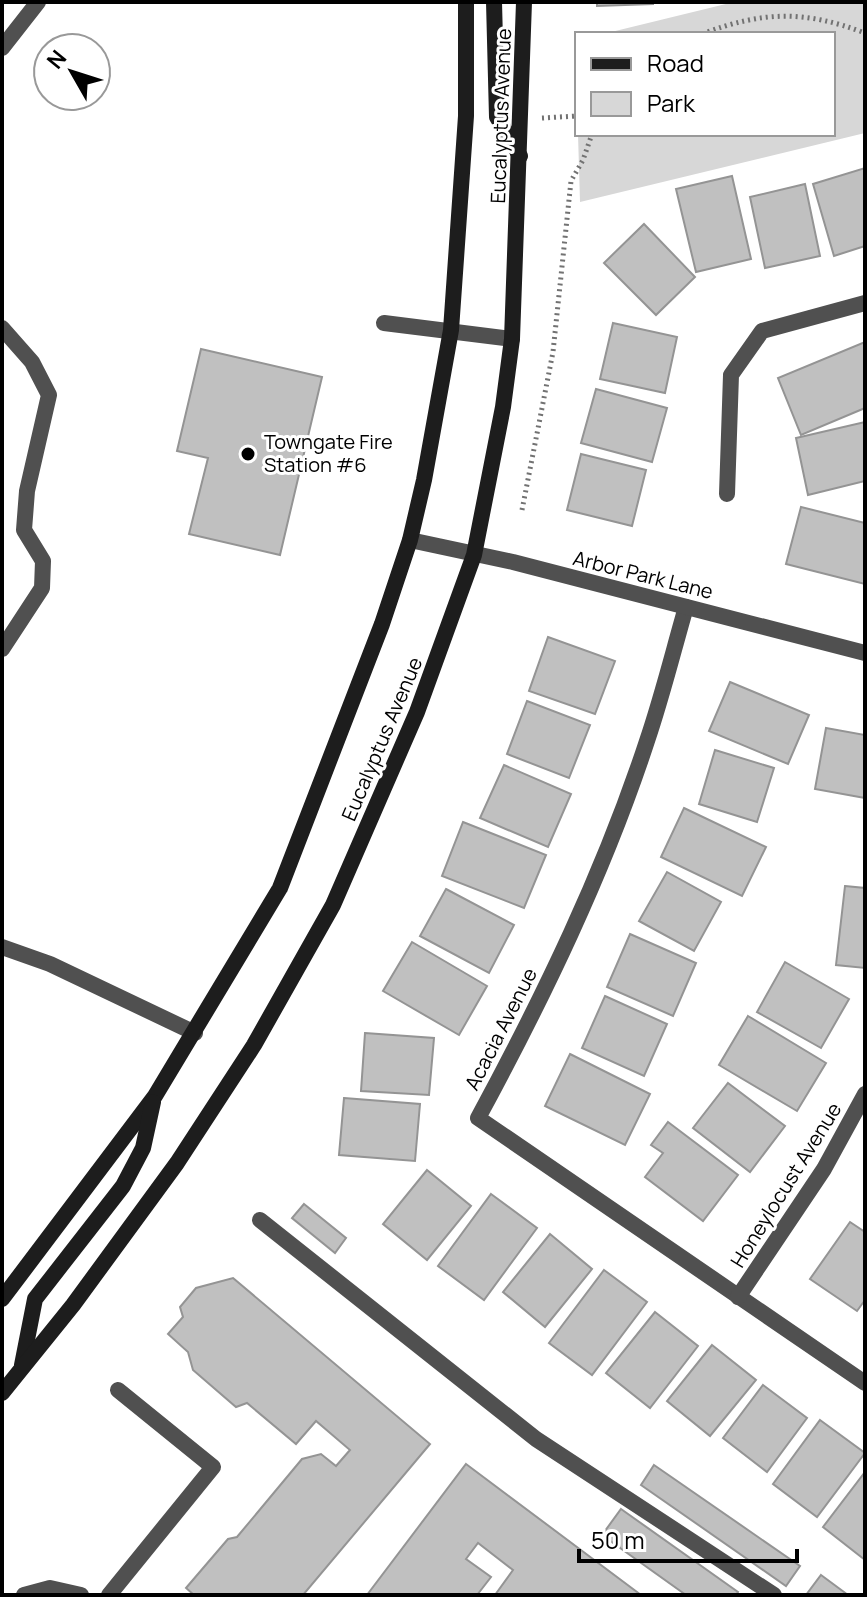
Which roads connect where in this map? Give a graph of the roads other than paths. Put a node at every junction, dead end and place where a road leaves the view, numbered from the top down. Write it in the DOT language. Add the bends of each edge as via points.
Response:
graph roads {
  1 [pos="38,2"];
  2 [pos="466,2"];
  3 [pos="494,2"];
  4 [pos="524,2"];
  5 [pos="2,48"];
  6 [pos="520,157"];
  7 [pos="865,303"];
  8 [pos="384,323"];
  9 [pos="2,328"];
  10 [pos="451,330"];
  11 [pos="512,339"];
  12 [pos="727,494"];
  13 [pos="410,540"];
  14 [pos="474,555"];
  15 [pos="686,607"];
  16 [pos="2,649"];
  17 [pos="865,653"];
  18 [pos="2,947"];
  19 [pos="195,1033"];
  20 [pos="865,1094"];
  21 [pos="155,1096"];
  22 [pos="260,1220"];
  23 [pos="738,1297"];
  24 [pos="2,1299"];
  25 [pos="21,1370"];
  26 [pos="865,1383"];
  27 [pos="118,1390"];
  28 [pos="2,1393"];
  29 [pos="24,1595"];
  30 [pos="81,1595"];
  31 [pos="109,1595"];
  32 [pos="774,1595"];
  1 -- 5 [label="street"];
  2 -- 10 [label="main road, Eucalyptus Avenue" via="466,116"];
  3 -- 6 [label="main road" via="497,117"];
  4 -- 6 [label="main road, Eucalyptus Avenue"];
  6 -- 11 [label="main road, Eucalyptus Avenue"];
  7 -- 12 [label="street" via="762,331 731,375"];
  8 -- 10 [label="street"];
  9 -- 16 [label="street" via="32,362 49,395 27,491 24,530 43,561 42,588"];
  10 -- 11 [label="street"];
  10 -- 13 [label="main road, Eucalyptus Avenue"];
  11 -- 14 [label="main road, Eucalyptus Avenue"];
  13 -- 14 [label="street, Arbor Park Lane"];
  13 -- 19 [label="main road, Eucalyptus Avenue" via="280,888"];
  14 -- 15 [label="street, Arbor Park Lane"];
  14 -- 25 [label="main road, Eucalyptus Avenue" via="417,712 333,905 211,1114"];
  15 -- 17 [label="street, Arbor Park Lane"];
  15 -- 23 [label="street, Acacia Avenue" via="619,818 551,975 478,1118"];
  18 -- 19 [label="street" via="50,964"];
  19 -- 21 [label="main road, Eucalyptus Avenue"];
  20 -- 23 [label="street, Honeylocust Avenue" via="824,1169"];
  21 -- 24 [label="main road, Eucalyptus Avenue"];
  21 -- 25 [label="main road" via="143,1148 123,1186 35,1299"];
  22 -- 32 [label="street" via="536,1439"];
  23 -- 26 [label="street, Acacia Avenue"];
  25 -- 28 [label="main road, Eucalyptus Avenue"];
  27 -- 31 [label="street" via="213,1467"];
  29 -- 30 [label="street" via="50,1588"];
}
